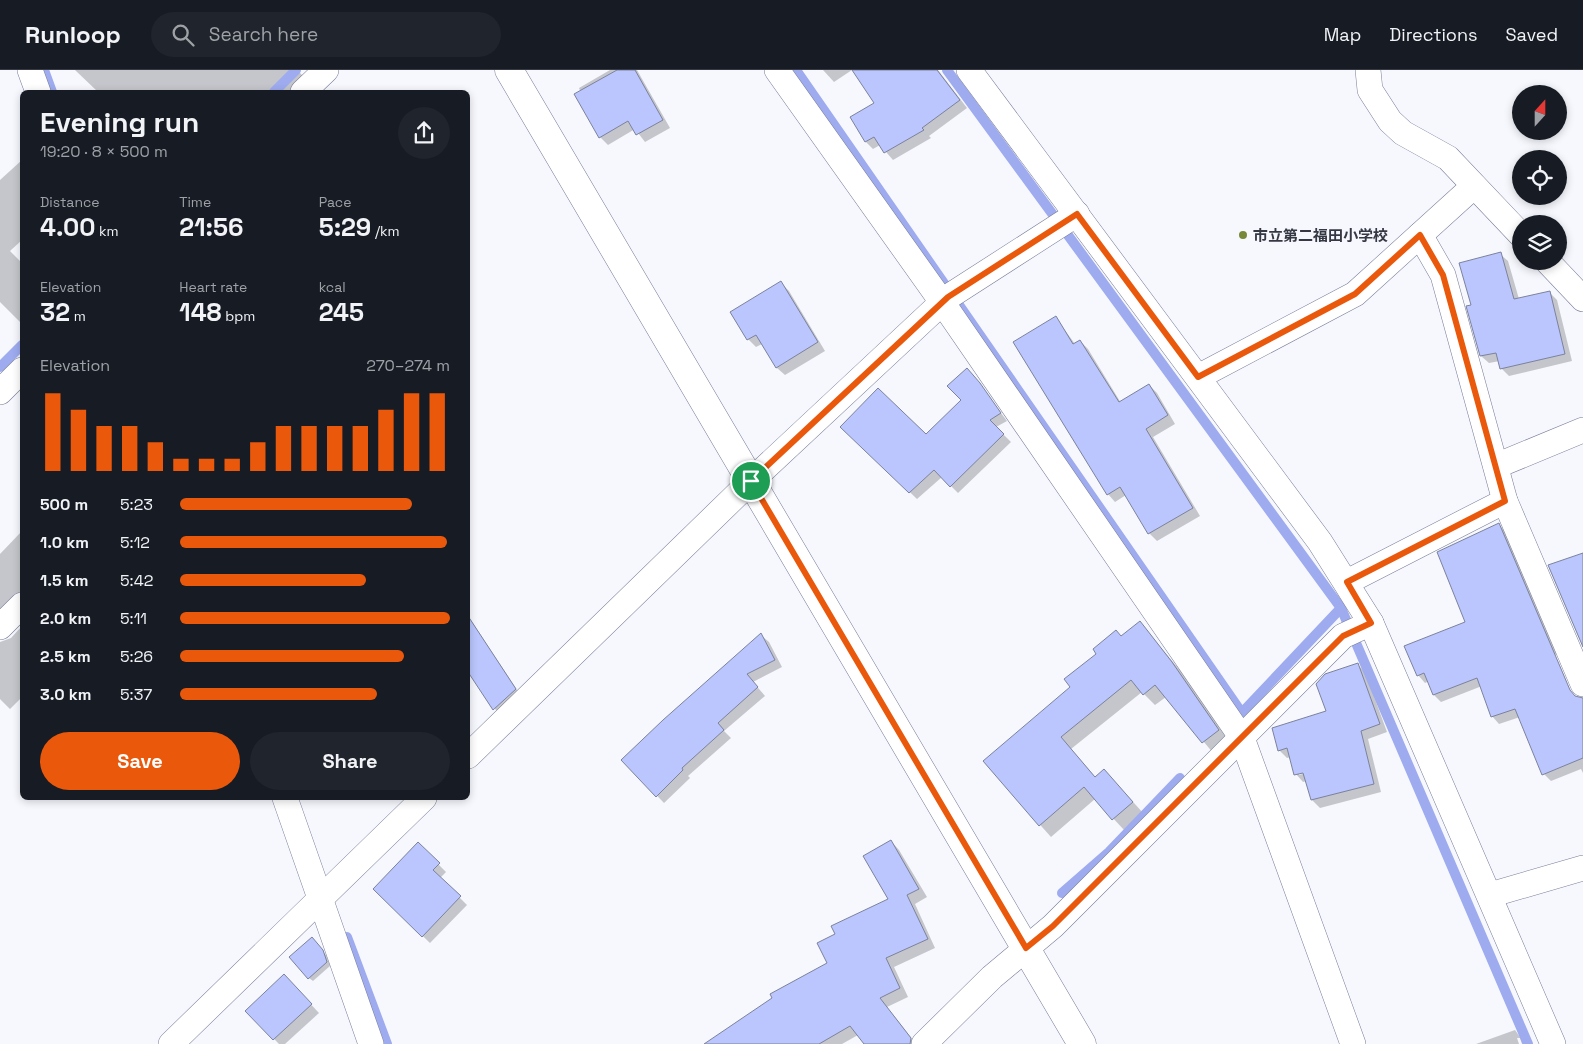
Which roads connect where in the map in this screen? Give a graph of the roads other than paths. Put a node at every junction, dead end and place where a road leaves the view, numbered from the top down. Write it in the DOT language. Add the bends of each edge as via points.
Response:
graph roads {
  1 [pos="30,70"];
  2 [pos="326,70"];
  3 [pos="509,70"];
  4 [pos="777,70"];
  5 [pos="969,70"];
  6 [pos="1368,70"];
  7 [pos="37,90"];
  8 [pos="305,90"];
  9 [pos="1474,186"];
  10 [pos="1066,221"];
  11 [pos="1512,226"];
  12 [pos="1420,235"];
  13 [pos="1556,270"];
  14 [pos="950,296"];
  15 [pos="1583,299"];
  16 [pos="20,372"];
  17 [pos="1198,377"];
  18 [pos="0,392"];
  19 [pos="1583,430"];
  20 [pos="1496,466"];
  21 [pos="751,481"];
  22 [pos="1505,501"];
  23 [pos="1347,582"];
  24 [pos="20,607"];
  25 [pos="0,627"];
  26 [pos="1358,629"];
  27 [pos="1583,684"];
  28 [pos="1248,731"];
  29 [pos="470,754"];
  30 [pos="285,800"];
  31 [pos="422,800"];
  32 [pos="1583,868"];
  33 [pos="325,893"];
  34 [pos="1490,894"];
  35 [pos="1026,948"];
  36 [pos="171,1044"];
  37 [pos="371,1044"];
  38 [pos="924,1044"];
  39 [pos="1082,1044"];
  40 [pos="1353,1044"];
  41 [pos="1553,1044"];
  1 -- 7 [label="street"];
  2 -- 8 [label="street"];
  3 -- 21 [label="street"];
  4 -- 14 [label="street"];
  5 -- 10 [label="street"];
  6 -- 9 [label="street" via="1370,90 1390,121 1403,134 1448,158"];
  9 -- 11 [label="street"];
  9 -- 12 [label="street"];
  10 -- 14 [label="street"];
  10 -- 17 [label="street"];
  12 -- 17 [label="street" via="1355,294"];
  12 -- 20 [label="street" via="1443,275"];
  13 -- 15 [label="street"];
  14 -- 21 [label="street"];
  14 -- 28 [label="street"];
  16 -- 18 [label="street"];
  17 -- 23 [label="street"];
  19 -- 20 [label="street"];
  20 -- 22 [label="street"];
  21 -- 29 [label="street"];
  21 -- 35 [label="street"];
  22 -- 23 [label="street"];
  22 -- 27 [label="street"];
  23 -- 26 [label="street"];
  24 -- 25 [label="street"];
  26 -- 28 [label="street"];
  26 -- 34 [label="street"];
  28 -- 35 [label="street" via="1053,926"];
  28 -- 40 [label="street"];
  30 -- 33 [label="street"];
  31 -- 33 [label="street"];
  32 -- 34 [label="street"];
  33 -- 36 [label="street"];
  33 -- 37 [label="street"];
  34 -- 41 [label="street"];
  35 -- 38 [label="street"];
  35 -- 39 [label="street"];
}
